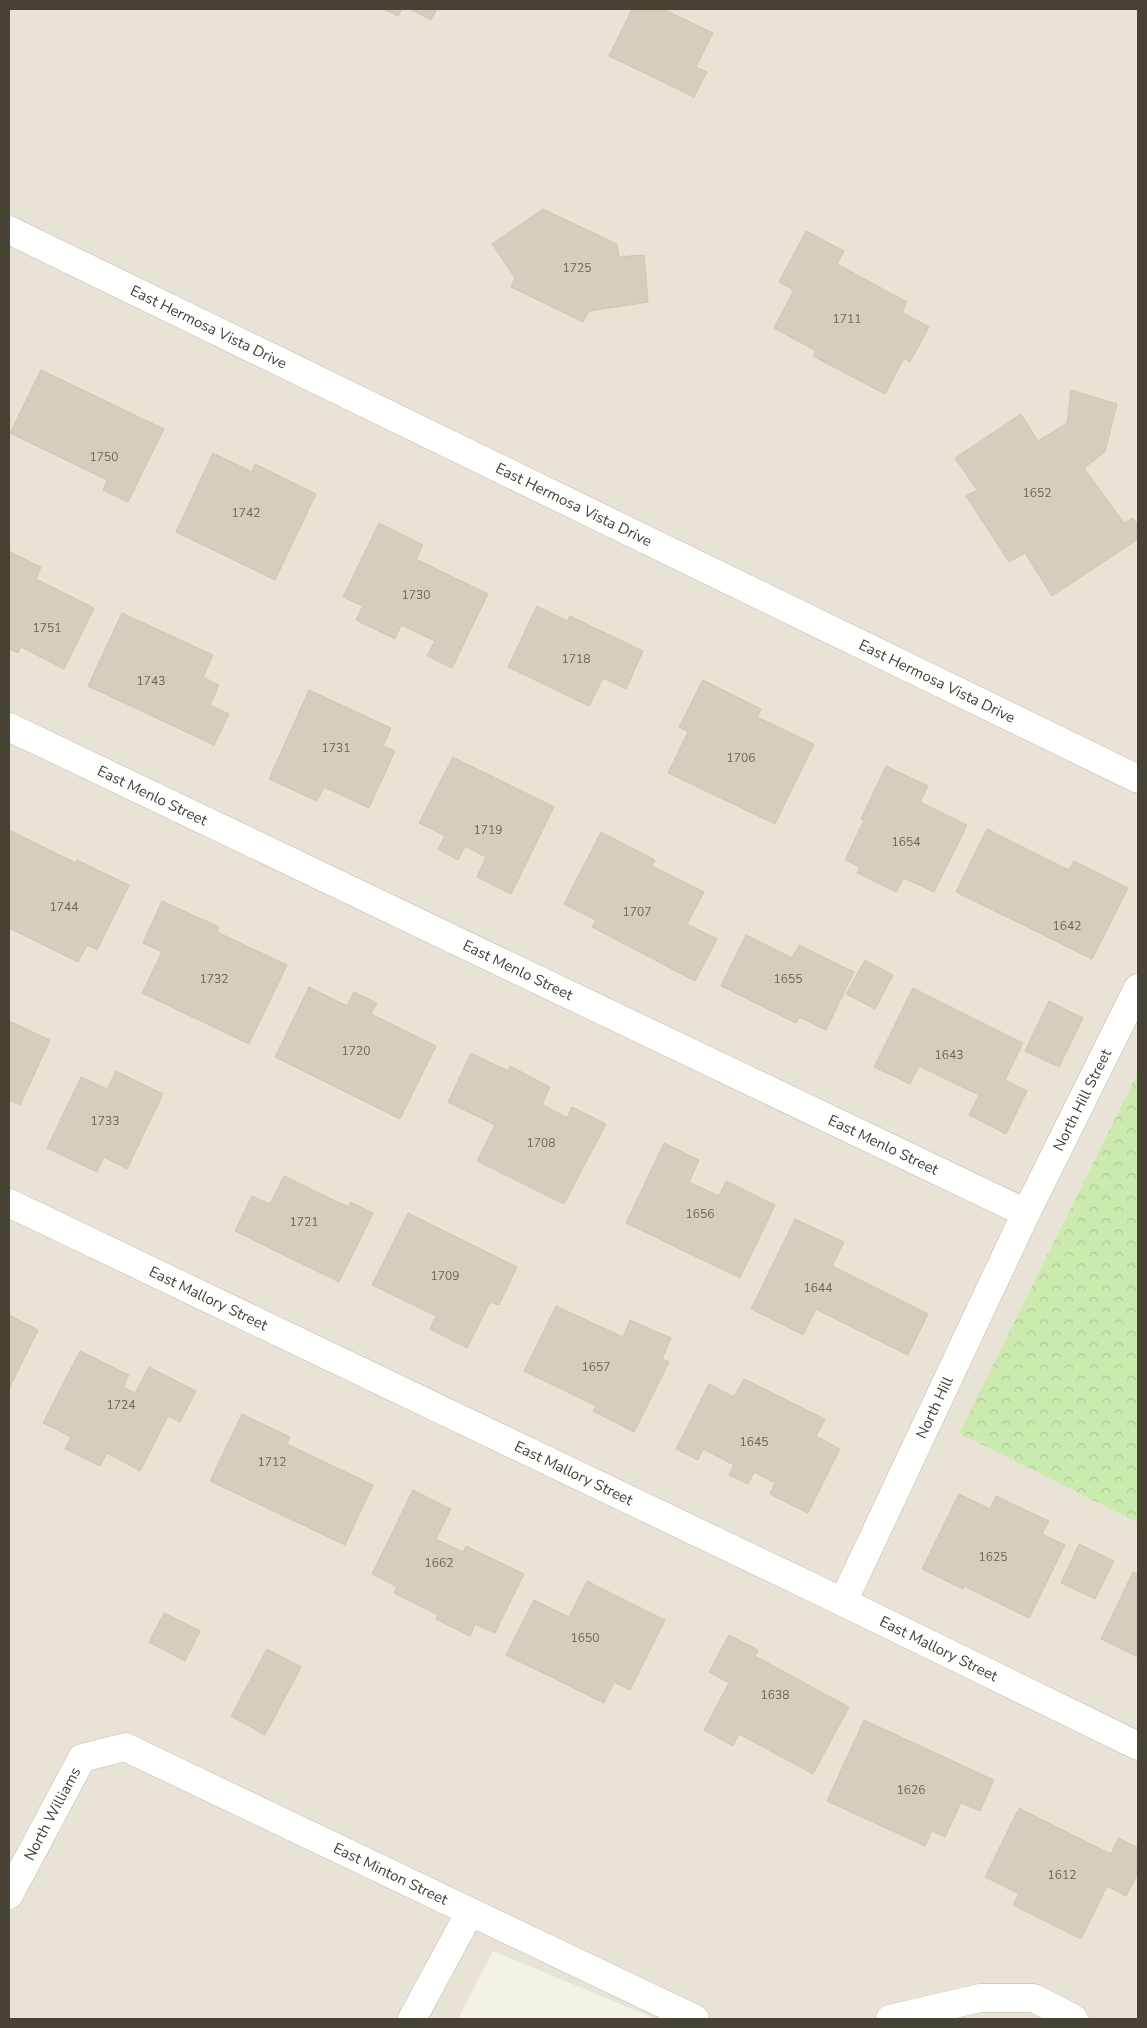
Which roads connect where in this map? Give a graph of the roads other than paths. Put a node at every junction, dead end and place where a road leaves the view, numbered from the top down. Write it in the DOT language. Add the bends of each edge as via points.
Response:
graph roads {
  1 [pos="9,230"];
  2 [pos="9,727"];
  3 [pos="1138,779"];
  4 [pos="1138,988"];
  5 [pos="9,1203"];
  6 [pos="1026,1213"];
  7 [pos="843,1602"];
  8 [pos="1138,1746"];
  9 [pos="82,1758"];
  10 [pos="9,1895"];
  11 [pos="470,1912"];
  12 [pos="412,2019"];
  13 [pos="695,2019"];
  14 [pos="890,2019"];
  15 [pos="1074,2019"];
  1 -- 3 [label="street, East Hermosa Vista Drive"];
  2 -- 6 [label="street, East Menlo Street"];
  4 -- 6 [label="street, North Hill Street"];
  5 -- 7 [label="street, East Mallory Street"];
  6 -- 7 [label="street, North Hill"];
  7 -- 8 [label="street, East Mallory Street"];
  9 -- 10 [label="street, North Williams"];
  9 -- 11 [label="street, East Minton Street" via="125,1747"];
  11 -- 12 [label="street"];
  11 -- 13 [label="street, East Minton Street"];
  14 -- 15 [label="street" via="980,1998 1034,1998"];
}
